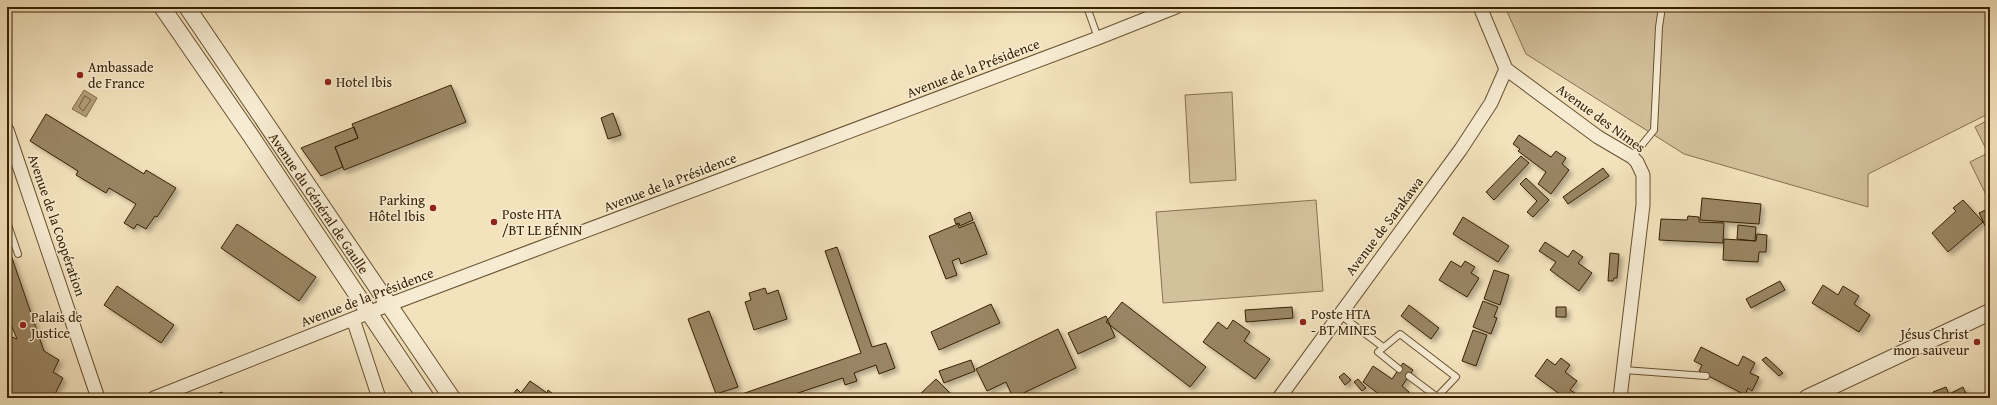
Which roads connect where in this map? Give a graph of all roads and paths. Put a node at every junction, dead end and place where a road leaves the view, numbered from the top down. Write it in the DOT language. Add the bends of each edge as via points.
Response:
graph roads {
  1 [pos="162,7"];
  2 [pos="187,7"];
  3 [pos="1087,7"];
  4 [pos="1176,7"];
  5 [pos="1480,7"];
  6 [pos="1662,7"];
  7 [pos="1098,38"];
  8 [pos="1506,69"];
  9 [pos="7,130"];
  10 [pos="11,153"];
  11 [pos="1632,157"];
  12 [pos="7,222"];
  13 [pos="18,254"];
  14 [pos="388,305"];
  15 [pos="1990,312"];
  16 [pos="368,313"];
  17 [pos="1339,314"];
  18 [pos="353,319"];
  19 [pos="1383,347"];
  20 [pos="1399,369"];
  21 [pos="1624,370"];
  22 [pos="1409,376"];
  23 [pos="1706,376"];
  24 [pos="1437,397"];
  25 [pos="98,398"];
  26 [pos="154,398"];
  27 [pos="379,398"];
  28 [pos="426,398"];
  29 [pos="452,398"];
  30 [pos="1279,398"];
  31 [pos="1620,398"];
  32 [pos="1807,398"];
  1 -- 16 [label="street, Avenue du Général de Gaulle"];
  2 -- 14 [label="street, Avenue du Général de Gaulle"];
  3 -- 7 [label="lane"];
  4 -- 7 [label="street, Avenue de la Présidence"];
  5 -- 8 [label="street"];
  6 -- 11 [label="lane" via="1654,130"];
  7 -- 14 [label="street, Avenue de la Présidence"];
  8 -- 11 [label="street, Avenue des Nimes" via="1598,137"];
  8 -- 17 [label="street, Avenue de Sarakawa" via="1491,103 1461,149"];
  9 -- 10 [label="street, Avenue de la Coopération"];
  10 -- 25 [label="street, Avenue de la Coopération"];
  11 -- 21 [label="street, Avenue des Nimes" via="1640,166 1643,205"];
  12 -- 13 [label="lane"];
  14 -- 16 [label="street, Avenue de la Présidence"];
  14 -- 29 [label="street, Avenue du Général de Gaulle"];
  15 -- 32 [label="street"];
  16 -- 18 [label="street, Avenue de la Présidence"];
  16 -- 28 [label="street, Avenue du Général de Gaulle"];
  17 -- 19 [label="lane"];
  17 -- 30 [label="street, Avenue de Sarakawa"];
  18 -- 26 [label="street, Avenue de la Présidence"];
  18 -- 27 [label="street"];
  19 -- 20 [label="lane" via="1378,352"];
  19 -- 24 [label="lane" via="1400,334 1456,377"];
  21 -- 23 [label="lane"];
  21 -- 31 [label="street, Avenue des Nimes"];
  22 -- 24 [label="lane"];
}
